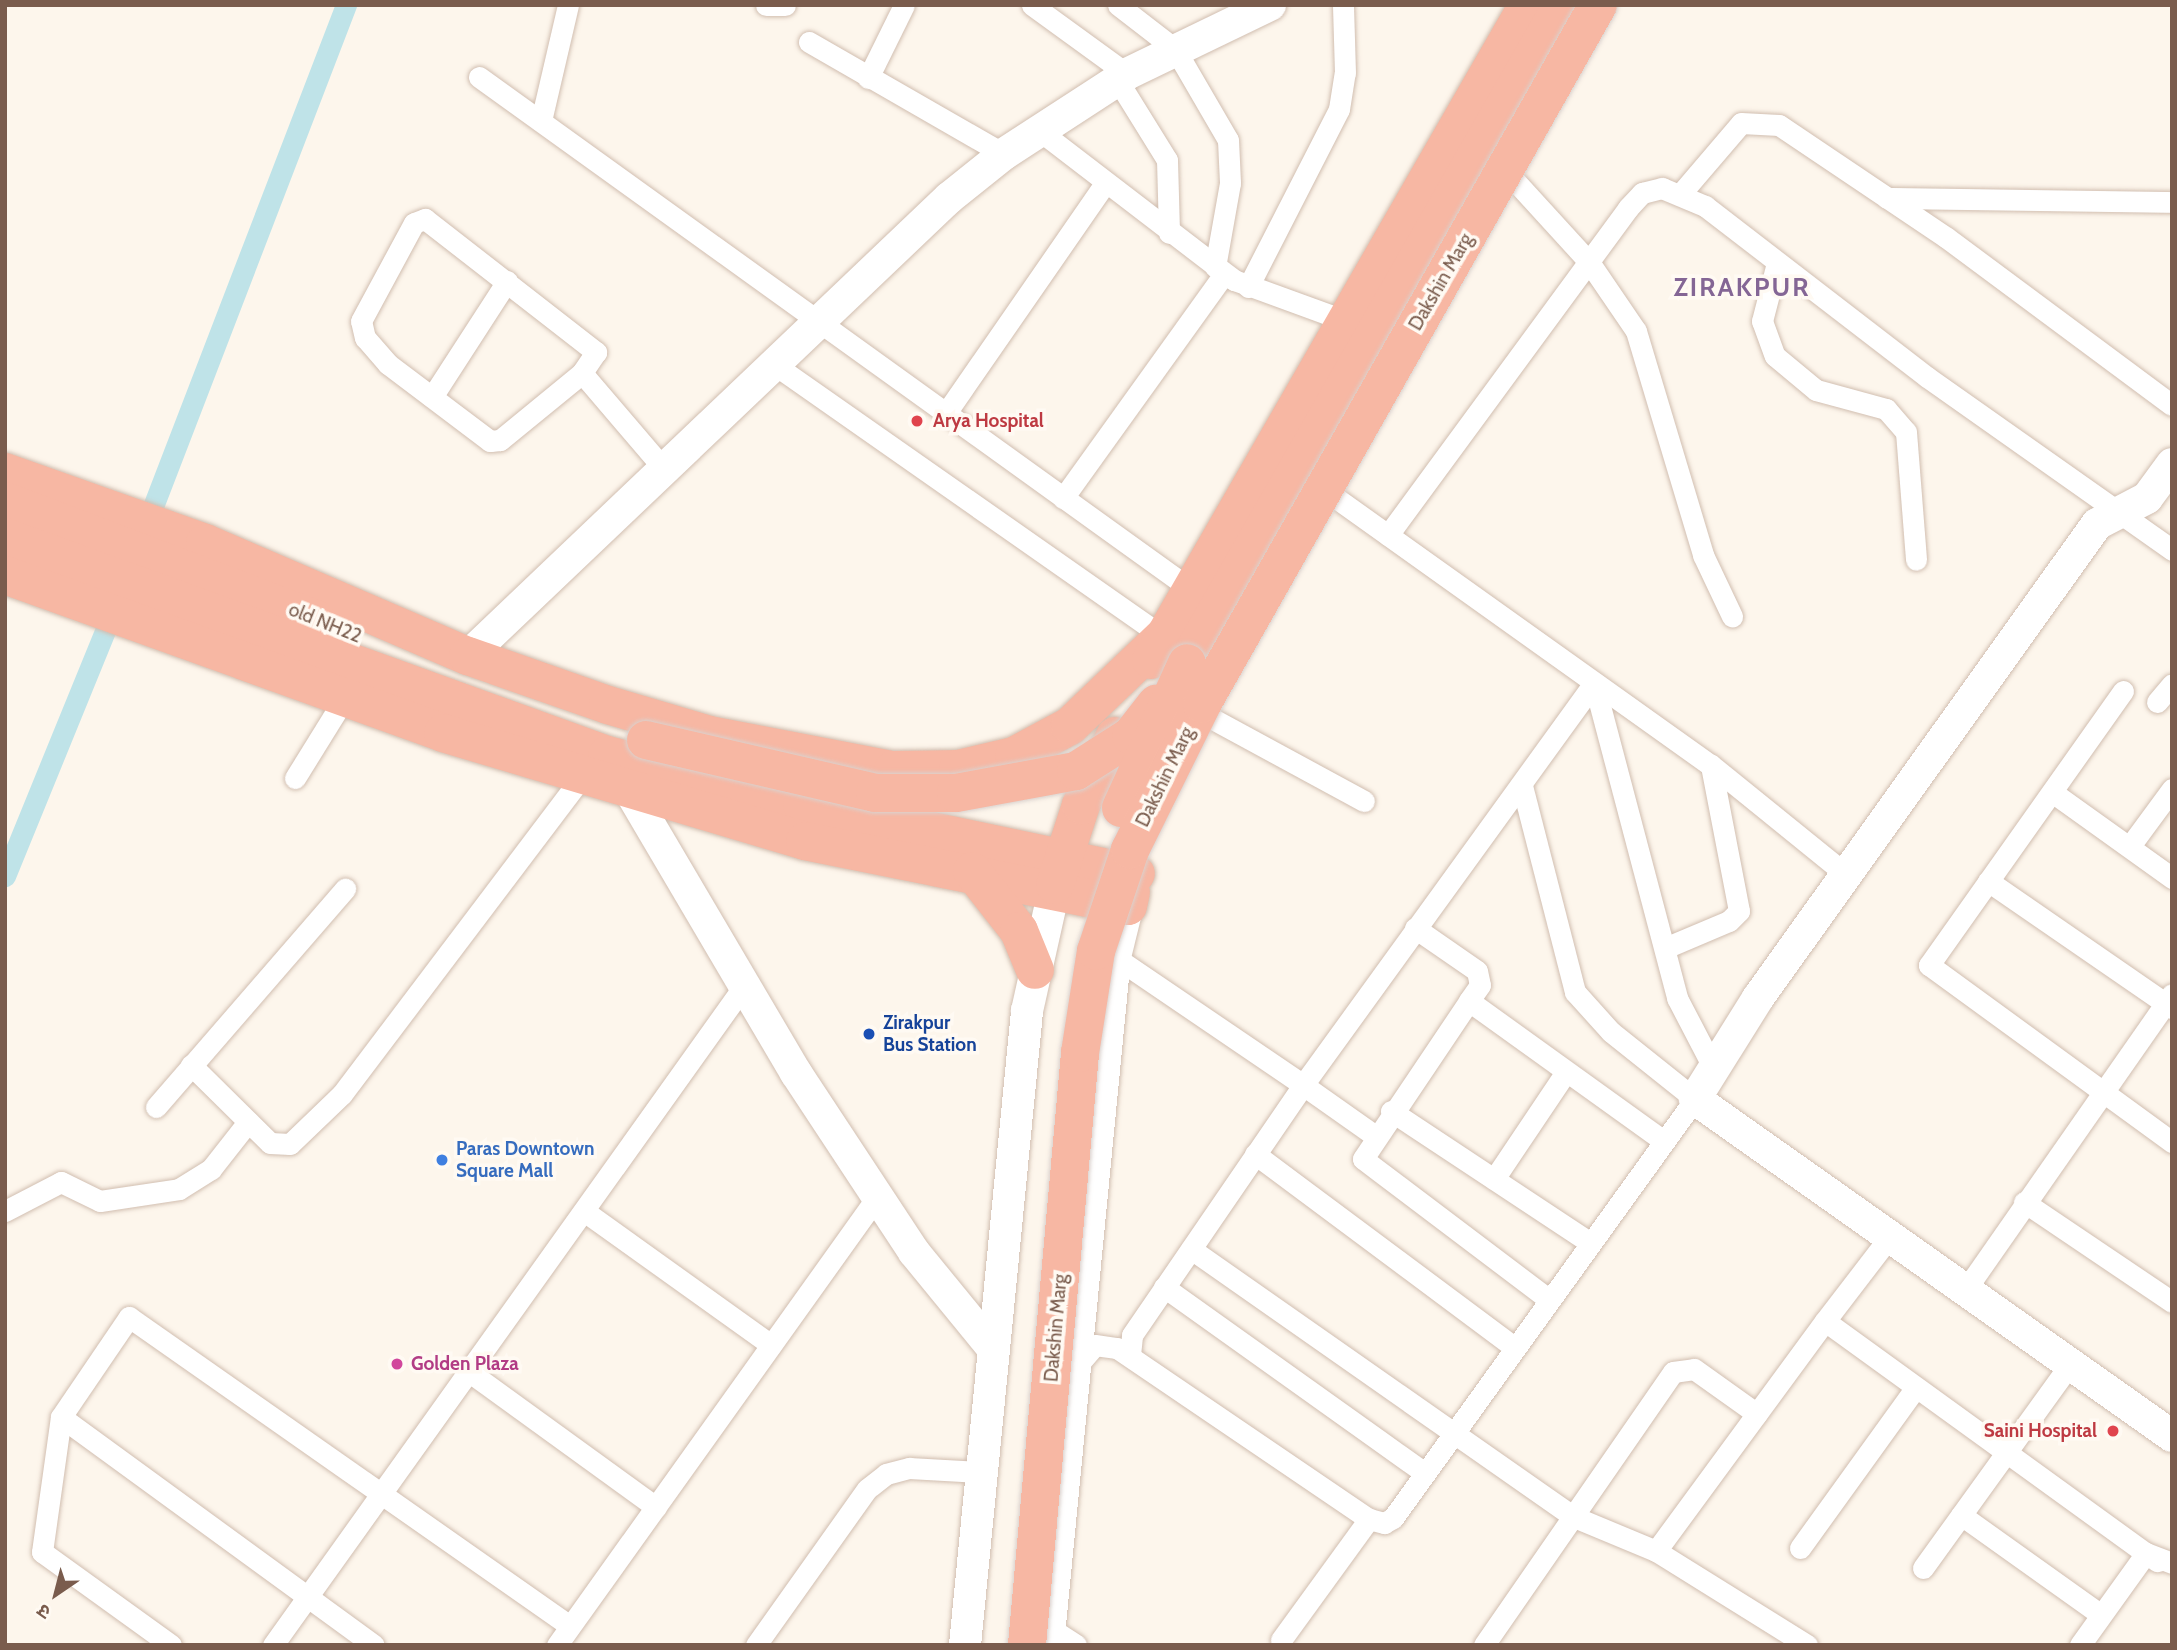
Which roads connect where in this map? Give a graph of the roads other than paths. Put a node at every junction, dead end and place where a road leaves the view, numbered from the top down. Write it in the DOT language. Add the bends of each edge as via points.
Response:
graph roads {
  1 [pos="568,5"];
  2 [pos="766,5"];
  3 [pos="785,5"];
  4 [pos="904,5"];
  5 [pos="1032,5"];
  6 [pos="1118,5"];
  7 [pos="1343,5"];
  8 [pos="1528,5"];
  9 [pos="1563,5"];
  10 [pos="1598,5"];
  11 [pos="1618,5"];
  12 [pos="1248,9"];
  13 [pos="809,42"];
  14 [pos="1175,49"];
  15 [pos="480,77"];
  16 [pos="869,78"];
  17 [pos="1123,78"];
  18 [pos="541,121"];
  19 [pos="1036,128"];
  20 [pos="1004,154"];
  21 [pos="1516,182"];
  22 [pos="1103,186"];
  23 [pos="1683,191"];
  24 [pos="1886,198"];
  25 [pos="2172,202"];
  26 [pos="1169,233"];
  27 [pos="1589,262"];
  28 [pos="1777,263"];
  29 [pos="1219,270"];
  30 [pos="507,281"];
  31 [pos="1248,287"];
  32 [pos="1344,320"];
  33 [pos="820,321"];
  34 [pos="775,365"];
  35 [pos="582,373"];
  36 [pos="432,397"];
  37 [pos="2172,405"];
  38 [pos="946,413"];
  39 [pos="2172,464"];
  40 [pos="663,468"];
  41 [pos="1063,498"];
  42 [pos="1336,498"];
  43 [pos="11,505"];
  44 [pos="2121,512"];
  45 [pos="1388,534"];
  46 [pos="2172,550"];
  47 [pos="1916,560"];
  48 [pos="188,571"];
  49 [pos="5,575"];
  50 [pos="1189,588"];
  51 [pos="1732,616"];
  52 [pos="1175,650"];
  53 [pos="468,656"];
  54 [pos="1594,683"];
  55 [pos="2172,684"];
  56 [pos="2123,691"];
  57 [pos="344,699"];
  58 [pos="2157,702"];
  59 [pos="1211,718"];
  60 [pos="1711,765"];
  61 [pos="585,773"];
  62 [pos="295,778"];
  63 [pos="1522,786"];
  64 [pos="628,788"];
  65 [pos="2171,791"];
  66 [pos="2052,792"];
  67 [pos="1364,801"];
  68 [pos="2130,846"];
  69 [pos="972,871"];
  70 [pos="1058,875"];
  71 [pos="1847,875"];
  72 [pos="2172,878"];
  73 [pos="1988,881"];
  74 [pos="345,889"];
  75 [pos="1132,890"];
  76 [pos="1415,928"];
  77 [pos="1665,948"];
  78 [pos="1115,957"];
  79 [pos="1035,970"];
  80 [pos="744,986"];
  81 [pos="1469,1001"];
  82 [pos="2170,1002"];
  83 [pos="191,1065"];
  84 [pos="1714,1069"];
  85 [pos="1566,1072"];
  86 [pos="1303,1085"];
  87 [pos="2105,1094"];
  88 [pos="1695,1099"];
  89 [pos="156,1107"];
  90 [pos="1391,1111"];
  91 [pos="248,1122"];
  92 [pos="1374,1135"];
  93 [pos="1664,1141"];
  94 [pos="2172,1142"];
  95 [pos="1255,1154"];
  96 [pos="1494,1179"];
  97 [pos="877,1197"];
  98 [pos="2024,1202"];
  99 [pos="5,1210"];
  100 [pos="584,1211"];
  101 [pos="1891,1236"];
  102 [pos="1589,1242"];
  103 [pos="1191,1249"];
  104 [pos="1164,1287"];
  105 [pos="1964,1292"];
  106 [pos="1548,1299"];
  107 [pos="2172,1302"];
  108 [pos="1825,1321"];
  109 [pos="771,1345"];
  110 [pos="992,1346"];
  111 [pos="1514,1347"];
  112 [pos="1130,1355"];
  113 [pos="2068,1367"];
  114 [pos="1074,1370"];
  115 [pos="468,1371"];
  116 [pos="1916,1387"];
  117 [pos="1757,1413"];
  118 [pos="61,1417"];
  119 [pos="1453,1433"];
  120 [pos="2172,1436"];
  121 [pos="2007,1454"];
  122 [pos="980,1472"];
  123 [pos="1425,1473"];
  124 [pos="381,1494"];
  125 [pos="656,1507"];
  126 [pos="1961,1515"];
  127 [pos="1572,1516"];
  128 [pos="1369,1519"];
  129 [pos="1800,1548"];
  130 [pos="1656,1551"];
  131 [pos="2146,1553"];
  132 [pos="2172,1563"];
  133 [pos="1923,1568"];
  134 [pos="2172,1573"];
  135 [pos="307,1596"];
  136 [pos="2100,1614"];
  137 [pos="570,1626"];
  138 [pos="1042,1639"];
  139 [pos="1282,1640"];
  140 [pos="172,1645"];
  141 [pos="273,1645"];
  142 [pos="374,1645"];
  143 [pos="557,1645"];
  144 [pos="756,1645"];
  145 [pos="965,1645"];
  146 [pos="1002,1645"];
  147 [pos="1076,1645"];
  148 [pos="1484,1645"];
  149 [pos="1807,1645"];
  150 [pos="2080,1645"];
  1 -- 18 [label="street"];
  2 -- 3 [label="street"];
  4 -- 16 [label="street"];
  5 -- 17 [label="street"];
  6 -- 14 [label="street"];
  7 -- 31 [label="street" via="1339,109"];
  8 -- 32 [label="highway, Dakshin Marg"];
  9 -- 52 [label="highway"];
  10 -- 138 [label="highway, Dakshin Marg, bridge" via="1202,704 1130,850 1096,951 1080,1053"];
  11 -- 21 [label="highway"];
  12 -- 14 [label="street"];
  13 -- 16 [label="street"];
  14 -- 17 [label="street"];
  14 -- 29 [label="street" via="1228,140 1230,183"];
  15 -- 18 [label="street"];
  16 -- 20 [label="street"];
  17 -- 19 [label="street"];
  17 -- 26 [label="street" via="1167,160"];
  18 -- 33 [label="street"];
  19 -- 20 [label="street"];
  19 -- 22 [label="street"];
  20 -- 33 [label="street"];
  21 -- 27 [label="street"];
  21 -- 42 [label="highway"];
  22 -- 26 [label="street"];
  22 -- 38 [label="street"];
  23 -- 24 [label="street" via="1741,123 1765,119"];
  23 -- 27 [label="street" via="1642,193"];
  23 -- 28 [label="street"];
  24 -- 25 [label="street"];
  24 -- 37 [label="street"];
  26 -- 29 [label="street"];
  27 -- 45 [label="street"];
  27 -- 51 [label="street" via="1646,352 1703,555"];
  28 -- 44 [label="street"];
  28 -- 47 [label="street" via="1762,321 1775,356 1816,390 1886,409 1906,432"];
  29 -- 31 [label="street"];
  29 -- 41 [label="street"];
  30 -- 35 [label="street" via="596,352"];
  30 -- 36 [label="street"];
  30 -- 36 [label="street" via="441,229 420,218 414,223 361,321 365,338 388,364"];
  31 -- 32 [label="street"];
  32 -- 50 [label="highway, Dakshin Marg"];
  33 -- 34 [label="street"];
  33 -- 38 [label="street"];
  34 -- 40 [label="street"];
  34 -- 52 [label="street"];
  35 -- 36 [label="street" via="500,440 490,441"];
  35 -- 40 [label="street"];
  38 -- 41 [label="street"];
  39 -- 44 [label="street" via="2147,498"];
  40 -- 53 [label="street"];
  41 -- 50 [label="street"];
  42 -- 45 [label="street"];
  42 -- 59 [label="highway"];
  43 -- 48 [label="highway"];
  43 -- 48 [label="highway"];
  44 -- 46 [label="street"];
  44 -- 71 [label="street" via="2097,524"];
  45 -- 54 [label="street"];
  48 -- 52 [label="highway, old NH22, bridge" via="462,678 646,740 875,793 956,793 1076,771 1131,736"];
  48 -- 53 [label="highway"];
  48 -- 70 [label="highway" via="607,755"];
  49 -- 57 [label="highway"];
  50 -- 52 [label="highway, Dakshin Marg"];
  52 -- 53 [label="highway" via="1070,726 1014,756 958,769 893,770 709,735"];
  52 -- 70 [label="highway, Dakshin Marg"];
  52 -- 146 [label="highway, Dakshin Marg, bridge" via="1071,954"];
  54 -- 60 [label="street"];
  54 -- 63 [label="street"];
  54 -- 77 [label="street"];
  55 -- 58 [label="street"];
  56 -- 66 [label="street"];
  57 -- 61 [label="highway"];
  57 -- 62 [label="street"];
  59 -- 67 [label="street"];
  59 -- 75 [label="highway"];
  60 -- 71 [label="street"];
  60 -- 77 [label="street" via="1739,911 1729,921"];
  61 -- 64 [label="highway"];
  61 -- 91 [label="street" via="342,1094 290,1144 270,1143"];
  63 -- 76 [label="street"];
  63 -- 88 [label="street" via="1575,992 1611,1032"];
  64 -- 69 [label="highway" via="805,841"];
  64 -- 80 [label="street"];
  65 -- 68 [label="street"];
  66 -- 68 [label="street"];
  66 -- 73 [label="street"];
  68 -- 72 [label="street"];
  69 -- 70 [label="highway"];
  69 -- 79 [label="highway" via="1019,931"];
  70 -- 75 [label="highway"];
  70 -- 79 [label="street, Dakshin Marg"];
  71 -- 84 [label="street"];
  73 -- 82 [label="street"];
  73 -- 87 [label="street" via="1928,965"];
  74 -- 83 [label="street"];
  75 -- 78 [label="street, Dakshin Marg"];
  76 -- 81 [label="street" via="1477,971 1480,985"];
  76 -- 86 [label="street"];
  77 -- 84 [label="street" via="1682,1014"];
  78 -- 86 [label="street"];
  78 -- 114 [label="street, Dakshin Marg"];
  79 -- 110 [label="street, Dakshin Marg"];
  80 -- 97 [label="street"];
  80 -- 100 [label="street"];
  81 -- 85 [label="street"];
  81 -- 90 [label="street"];
  82 -- 87 [label="street"];
  83 -- 89 [label="street"];
  83 -- 91 [label="street"];
  84 -- 88 [label="street"];
  85 -- 93 [label="street"];
  85 -- 96 [label="street"];
  86 -- 92 [label="street"];
  86 -- 95 [label="street"];
  87 -- 94 [label="street"];
  87 -- 98 [label="street"];
  88 -- 93 [label="street"];
  88 -- 101 [label="street"];
  90 -- 92 [label="street"];
  90 -- 96 [label="street"];
  91 -- 99 [label="street" via="211,1169 179,1189 100,1201 61,1182"];
  92 -- 106 [label="street" via="1364,1152 1368,1165"];
  93 -- 102 [label="street"];
  95 -- 103 [label="street"];
  95 -- 111 [label="street"];
  96 -- 102 [label="street"];
  97 -- 109 [label="street"];
  97 -- 110 [label="street"];
  98 -- 105 [label="street"];
  98 -- 107 [label="street"];
  100 -- 109 [label="street"];
  100 -- 115 [label="street"];
  101 -- 105 [label="street"];
  101 -- 108 [label="street"];
  102 -- 106 [label="street"];
  103 -- 104 [label="street"];
  103 -- 119 [label="street"];
  104 -- 112 [label="street" via="1132,1335"];
  104 -- 123 [label="street"];
  105 -- 113 [label="street"];
  106 -- 111 [label="street"];
  108 -- 116 [label="street"];
  108 -- 117 [label="street"];
  109 -- 125 [label="street"];
  110 -- 122 [label="street, Dakshin Marg"];
  111 -- 119 [label="street"];
  112 -- 114 [label="street" via="1095,1345"];
  112 -- 128 [label="street"];
  113 -- 120 [label="street"];
  113 -- 121 [label="street"];
  114 -- 138 [label="street, Dakshin Marg"];
  115 -- 124 [label="street"];
  115 -- 125 [label="street"];
  116 -- 121 [label="street"];
  116 -- 129 [label="street"];
  117 -- 127 [label="street" via="1694,1369 1679,1367"];
  117 -- 130 [label="street"];
  118 -- 124 [label="street" via="129,1317"];
  118 -- 135 [label="street"];
  118 -- 140 [label="street" via="42,1552"];
  119 -- 123 [label="street"];
  119 -- 127 [label="street"];
  121 -- 126 [label="street"];
  121 -- 131 [label="street"];
  122 -- 144 [label="street" via="909,1468 886,1474 867,1489"];
  122 -- 145 [label="street, Dakshin Marg"];
  123 -- 128 [label="street" via="1390,1522"];
  124 -- 135 [label="street"];
  124 -- 137 [label="street"];
  125 -- 137 [label="street"];
  126 -- 133 [label="street"];
  126 -- 136 [label="street"];
  127 -- 130 [label="street"];
  127 -- 148 [label="street"];
  128 -- 139 [label="street"];
  130 -- 149 [label="street"];
  131 -- 132 [label="street"];
  131 -- 134 [label="street"];
  131 -- 136 [label="street"];
  135 -- 141 [label="street"];
  135 -- 142 [label="street"];
  136 -- 150 [label="street"];
  137 -- 143 [label="street"];
  138 -- 147 [label="street"];
}
